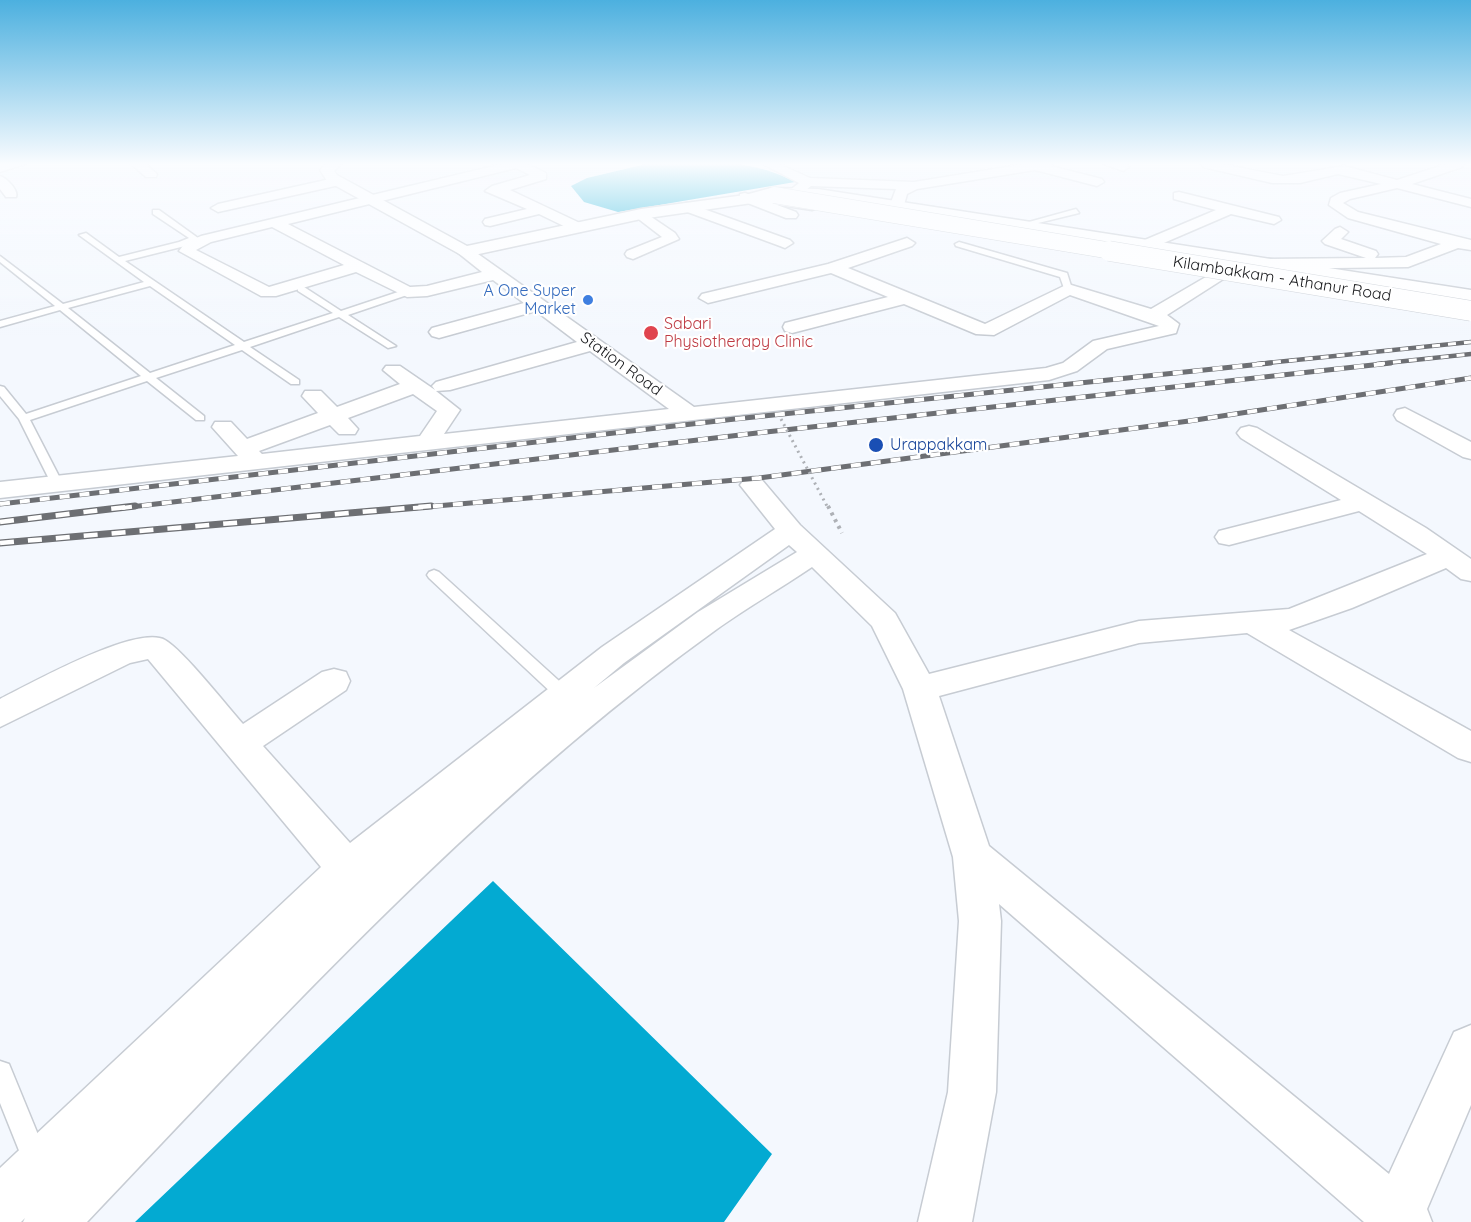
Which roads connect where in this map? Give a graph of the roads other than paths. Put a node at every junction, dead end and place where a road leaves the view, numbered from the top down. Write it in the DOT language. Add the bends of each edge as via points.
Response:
graph roads {
  1 [pos="169,221"];
  2 [pos="284,221"];
  3 [pos="409,221"];
  4 [pos="494,221"];
  5 [pos="566,221"];
  6 [pos="606,221"];
  7 [pos="650,221"];
  8 [pos="725,221"];
  9 [pos="901,221"];
  10 [pos="929,221"];
  11 [pos="963,221"];
  12 [pos="997,221"];
  13 [pos="1037,221"];
  14 [pos="1200,221"];
  15 [pos="1376,221"];
  16 [pos="490,222"];
  17 [pos="275,223"];
  18 [pos="1022,225"];
  19 [pos="577,227"];
  20 [pos="1340,232"];
  21 [pos="83,235"];
  22 [pos="785,243"];
  23 [pos="907,243"];
  24 [pos="959,244"];
  25 [pos="1464,244"];
  26 [pos="1146,245"];
  27 [pos="465,252"];
  28 [pos="633,254"];
  29 [pos="0,258"];
  30 [pos="118,260"];
  31 [pos="1398,262"];
  32 [pos="1263,264"];
  33 [pos="359,266"];
  34 [pos="833,267"];
  35 [pos="1222,272"];
  36 [pos="496,274"];
  37 [pos="151,283"];
  38 [pos="301,289"];
  39 [pos="1068,289"];
  40 [pos="407,292"];
  41 [pos="1471,296"];
  42 [pos="708,298"];
  43 [pos="904,298"];
  44 [pos="538,305"];
  45 [pos="1471,305"];
  46 [pos="61,307"];
  47 [pos="1471,312"];
  48 [pos="341,315"];
  49 [pos="1153,316"];
  50 [pos="0,324"];
  51 [pos="792,327"];
  52 [pos="439,332"];
  53 [pos="592,344"];
  54 [pos="391,345"];
  55 [pos="242,347"];
  56 [pos="393,370"];
  57 [pos="147,377"];
  58 [pos="295,382"];
  59 [pos="415,386"];
  60 [pos="443,386"];
  61 [pos="0,389"];
  62 [pos="313,396"];
  63 [pos="690,414"];
  64 [pos="1405,415"];
  65 [pos="334,416"];
  66 [pos="24,418"];
  67 [pos="200,418"];
  68 [pos="223,427"];
  69 [pos="1249,433"];
  70 [pos="431,440"];
  71 [pos="367,448"];
  72 [pos="1471,452"];
  73 [pos="250,454"];
  74 [pos="57,484"];
  75 [pos="753,485"];
  76 [pos="0,490"];
  77 [pos="1363,502"];
  78 [pos="1229,537"];
  79 [pos="816,539"];
  80 [pos="1459,564"];
  81 [pos="434,575"];
  82 [pos="1255,624"];
  83 [pos="334,681"];
  84 [pos="920,689"];
  85 [pos="562,693"];
  86 [pos="0,714"];
  87 [pos="239,744"];
  88 [pos="1471,748"];
  89 [pos="973,856"];
  90 [pos="347,869"];
  91 [pos="377,897"];
  92 [pos="1471,1050"];
  93 [pos="0,1073"];
  94 [pos="38,1168"];
  95 [pos="0,1205"];
  96 [pos="1401,1219"];
  97 [pos="50,1222"];
  98 [pos="945,1222"];
  1 -- 30 [label="lane" via="194,238"];
  2 -- 17 [label="street"];
  3 -- 27 [label="street"];
  4 -- 16 [label="street"];
  5 -- 19 [label="street"];
  6 -- 19 [label="street, Kilambakkam - Athanur Road"];
  7 -- 28 [label="street" via="671,239"];
  8 -- 22 [label="street"];
  9 -- 35 [label="street"];
  10 -- 47 [label="street, Kilambakkam - Athanur Road, bridge"];
  11 -- 45 [label="street, Kilambakkam - Athanur Road, bridge"];
  12 -- 18 [label="street"];
  13 -- 18 [label="lane"];
  14 -- 26 [label="street"];
  15 -- 25 [label="street"];
  17 -- 33 [label="street"];
  17 -- 33 [label="street" via="206,239 187,251 261,291 270,292"];
  18 -- 26 [label="street"];
  19 -- 27 [label="street, Kilambakkam - Athanur Road"];
  20 -- 31 [label="street" via="1330,241"];
  21 -- 30 [label="lane"];
  23 -- 34 [label="street"];
  24 -- 39 [label="lane" via="1064,275"];
  25 -- 31 [label="street"];
  26 -- 32 [label="street"];
  27 -- 36 [label="street, Station Road"];
  29 -- 46 [label="lane"];
  30 -- 37 [label="lane"];
  31 -- 32 [label="street"];
  32 -- 35 [label="street"];
  32 -- 41 [label="street"];
  33 -- 40 [label="street"];
  34 -- 42 [label="street"];
  34 -- 43 [label="street"];
  35 -- 47 [label="street"];
  35 -- 49 [label="street"];
  36 -- 40 [label="street"];
  36 -- 44 [label="street, Station Road"];
  37 -- 46 [label="lane"];
  37 -- 55 [label="lane"];
  38 -- 48 [label="lane"];
  39 -- 43 [label="street" via="988,331"];
  39 -- 49 [label="street"];
  40 -- 48 [label="lane"];
  43 -- 51 [label="street"];
  44 -- 52 [label="street"];
  44 -- 53 [label="street, Station Road"];
  46 -- 50 [label="lane"];
  46 -- 57 [label="lane"];
  48 -- 54 [label="lane"];
  48 -- 55 [label="lane"];
  49 -- 63 [label="street" via="1170,324 1169,329 1100,345 1070,367 1049,374"];
  53 -- 60 [label="street"];
  53 -- 63 [label="street, Station Road"];
  55 -- 57 [label="lane"];
  55 -- 58 [label="lane"];
  56 -- 59 [label="street"];
  57 -- 66 [label="lane"];
  57 -- 67 [label="lane"];
  59 -- 65 [label="street"];
  59 -- 70 [label="street" via="449,410"];
  61 -- 66 [label="lane"];
  62 -- 65 [label="street"];
  63 -- 70 [label="street"];
  64 -- 72 [label="street"];
  65 -- 71 [label="street"];
  65 -- 73 [label="street"];
  66 -- 74 [label="lane"];
  68 -- 73 [label="street"];
  69 -- 77 [label="street"];
  70 -- 71 [label="street"];
  71 -- 73 [label="street"];
  73 -- 74 [label="street"];
  74 -- 76 [label="street"];
  75 -- 79 [label="street"];
  77 -- 78 [label="street"];
  77 -- 80 [label="street"];
  79 -- 84 [label="street" via="885,620"];
  79 -- 85 [label="street" via="705,588"];
  79 -- 91 [label="street" via="518,769"];
  80 -- 82 [label="street" via="1291,619"];
  81 -- 85 [label="lane"];
  82 -- 84 [label="street" via="1139,632"];
  82 -- 88 [label="street"];
  83 -- 87 [label="street"];
  84 -- 89 [label="street"];
  85 -- 90 [label="street"];
  86 -- 87 [label="street" via="122,654 153,647"];
  87 -- 90 [label="street"];
  89 -- 96 [label="street"];
  89 -- 98 [label="street" via="980,921 972,1092"];
  90 -- 91 [label="street"];
  90 -- 94 [label="street"];
  91 -- 97 [label="street"];
  92 -- 96 [label="street"];
  93 -- 94 [label="lane"];
  94 -- 95 [label="street"];
}
